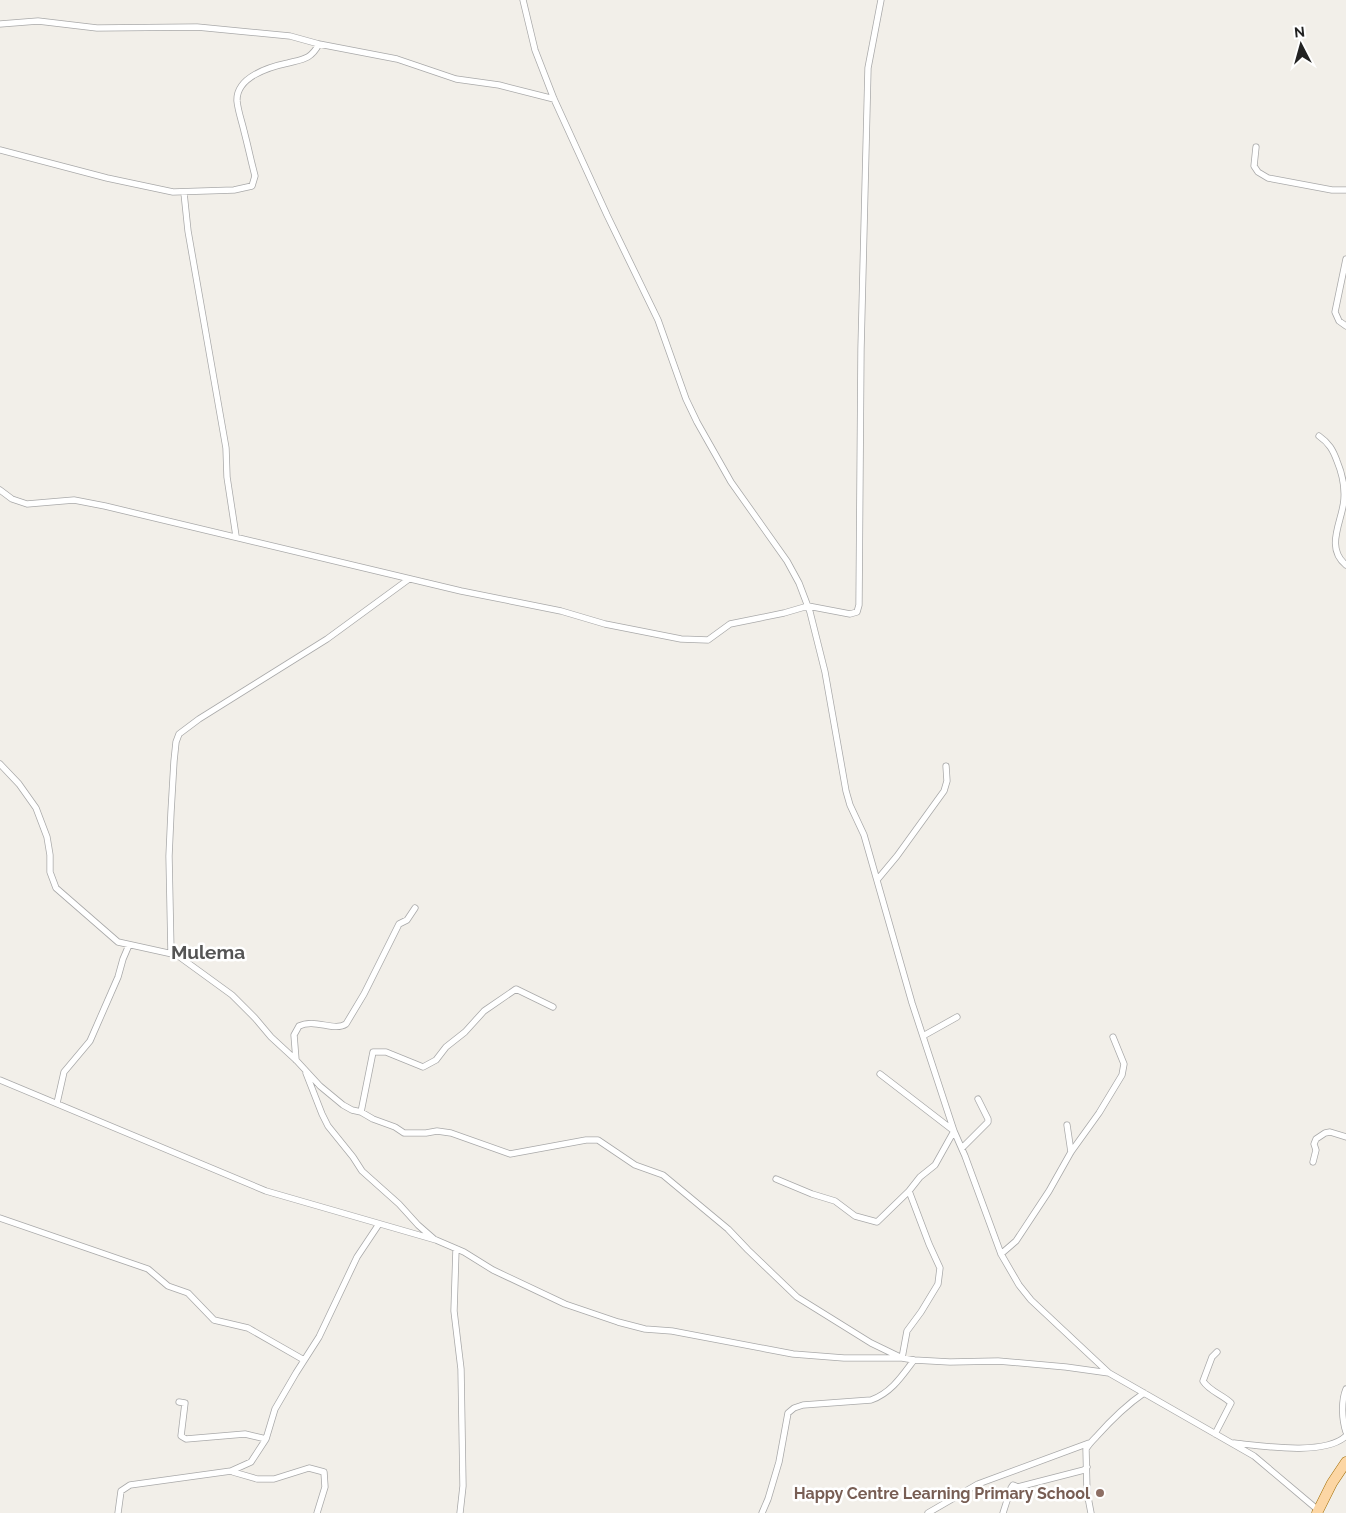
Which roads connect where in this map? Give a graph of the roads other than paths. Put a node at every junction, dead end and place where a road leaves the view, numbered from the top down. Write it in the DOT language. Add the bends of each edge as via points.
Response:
graph roads {
  1 [pos="523,0"];
  2 [pos="881,0"];
  3 [pos="0,24"];
  4 [pos="319,44"];
  5 [pos="554,98"];
  6 [pos="1256,147"];
  7 [pos="0,150"];
  8 [pos="1346,190"];
  9 [pos="184,193"];
  10 [pos="1346,259"];
  11 [pos="1346,326"];
  12 [pos="1319,436"];
  13 [pos="0,490"];
  14 [pos="236,536"];
  15 [pos="1346,565"];
  16 [pos="409,579"];
  17 [pos="808,606"];
  18 [pos="0,764"];
  19 [pos="946,766"];
  20 [pos="877,880"];
  21 [pos="415,908"];
  22 [pos="128,944"];
  23 [pos="171,952"];
  24 [pos="553,1006"];
  25 [pos="957,1018"];
  26 [pos="923,1036"];
  27 [pos="1113,1037"];
  28 [pos="296,1060"];
  29 [pos="304,1069"];
  30 [pos="880,1074"];
  31 [pos="0,1080"];
  32 [pos="978,1100"];
  33 [pos="57,1103"];
  34 [pos="361,1112"];
  35 [pos="1066,1125"];
  36 [pos="954,1131"];
  37 [pos="1346,1137"];
  38 [pos="962,1148"];
  39 [pos="1071,1152"];
  40 [pos="1312,1162"];
  41 [pos="776,1178"];
  42 [pos="910,1191"];
  43 [pos="0,1218"];
  44 [pos="379,1224"];
  45 [pos="436,1240"];
  46 [pos="456,1248"];
  47 [pos="1001,1254"];
  48 [pos="1217,1352"];
  49 [pos="902,1358"];
  50 [pos="304,1360"];
  51 [pos="914,1360"];
  52 [pos="1109,1373"];
  53 [pos="1346,1389"];
  54 [pos="1144,1393"];
  55 [pos="179,1402"];
  56 [pos="1215,1434"];
  57 [pos="1346,1434"];
  58 [pos="266,1439"];
  59 [pos="1089,1443"];
  60 [pos="1232,1443"];
  61 [pos="1346,1462"];
  62 [pos="1087,1467"];
  63 [pos="231,1471"];
  64 [pos="1317,1512"];
  65 [pos="118,1513"];
  66 [pos="317,1513"];
  67 [pos="460,1513"];
  68 [pos="762,1513"];
  69 [pos="928,1513"];
  70 [pos="1003,1513"];
  71 [pos="1091,1513"];
  1 -- 5 [label="street" via="535,50"];
  2 -- 17 [label="street" via="868,68 859,605 857,612 850,614"];
  3 -- 4 [label="street" via="38,21 97,28 205,27 290,36"];
  4 -- 5 [label="street" via="390,57 443,76"];
  4 -- 9 [label="street" via="308,58 256,73 238,93 238,110 255,176 252,186"];
  5 -- 17 [label="street" via="658,320 697,422 731,482 787,561"];
  6 -- 8 [label="street" via="1254,166 1268,178"];
  7 -- 9 [label="street" via="124,182"];
  9 -- 14 [label="street" via="226,448"];
  10 -- 11 [label="street" via="1335,312"];
  12 -- 15 [label="street" via="1331,448 1342,475 1344,508 1335,541 1340,558"];
  13 -- 14 [label="street" via="27,504 74,500"];
  14 -- 16 [label="street"];
  16 -- 17 [label="street" via="562,610 605,624 697,641 714,637 730,624"];
  16 -- 23 [label="street" via="327,639 179,734 171,812"];
  17 -- 20 [label="street" via="825,672 846,791 864,835"];
  18 -- 22 [label="street" via="36,808 47,837 50,872 56,888 118,942"];
  19 -- 20 [label="street" via="944,791"];
  20 -- 26 [label="street"];
  21 -- 28 [label="street" via="407,920 399,924 346,1024 308,1022 299,1026 294,1035"];
  22 -- 23 [label="street"];
  22 -- 33 [label="street" via="118,978 90,1041 64,1072"];
  23 -- 28 [label="street" via="240,1002 270,1037"];
  24 -- 34 [label="street" via="516,989 484,1010 436,1060 423,1066 386,1052 373,1052"];
  25 -- 26 [label="street"];
  26 -- 36 [label="street"];
  27 -- 39 [label="street" via="1124,1064 1122,1075"];
  28 -- 29 [label="street"];
  29 -- 34 [label="street" via="343,1106"];
  29 -- 45 [label="street" via="328,1126 362,1170"];
  30 -- 36 [label="street"];
  31 -- 33 [label="street"];
  32 -- 38 [label="street" via="988,1122"];
  33 -- 44 [label="street" via="266,1191"];
  34 -- 49 [label="street" via="404,1133 451,1133 510,1154 598,1140 635,1165 663,1175 728,1229 797,1297 871,1343"];
  35 -- 39 [label="street"];
  36 -- 38 [label="street"];
  36 -- 42 [label="street" via="935,1165"];
  37 -- 40 [label="street" via="1327,1132 1316,1139"];
  38 -- 47 [label="street"];
  39 -- 47 [label="street" via="1019,1237"];
  41 -- 42 [label="street" via="835,1201 854,1216 877,1222"];
  42 -- 49 [label="street" via="940,1268 938,1284 907,1331"];
  43 -- 50 [label="street" via="148,1269 168,1286 188,1293 214,1320 248,1328"];
  44 -- 45 [label="street"];
  44 -- 50 [label="street" via="358,1257 320,1337"];
  45 -- 46 [label="street"];
  46 -- 49 [label="street" via="493,1270 565,1304 618,1322 793,1354"];
  46 -- 67 [label="street" via="454,1311 461,1369 463,1486"];
  47 -- 52 [label="street" via="1032,1300"];
  48 -- 56 [label="street" via="1203,1381 1231,1403"];
  49 -- 51 [label="street"];
  50 -- 58 [label="street" via="275,1409"];
  51 -- 52 [label="street" via="998,1361"];
  51 -- 68 [label="street" via="880,1397 803,1405 788,1413 779,1462"];
  52 -- 54 [label="street"];
  53 -- 57 [label="street" via="1343,1410"];
  54 -- 56 [label="street"];
  54 -- 59 [label="street" via="1116,1414"];
  55 -- 58 [label="street" via="185,1403 181,1436 186,1439 245,1434"];
  56 -- 60 [label="street"];
  57 -- 60 [label="street" via="1337,1443 1319,1446 1289,1448"];
  58 -- 63 [label="street" via="251,1462"];
  59 -- 62 [label="street"];
  59 -- 69 [label="street" via="978,1484"];
  60 -- 64 [label="street" via="1254,1456"];
  61 -- 64 [label="main road"];
  62 -- 70 [label="street" via="1018,1487 1013,1485"];
  62 -- 71 [label="street"];
  63 -- 65 [label="street" via="130,1485 121,1491"];
  63 -- 66 [label="street" via="257,1479 274,1479 309,1468 324,1472 326,1487"];
}
